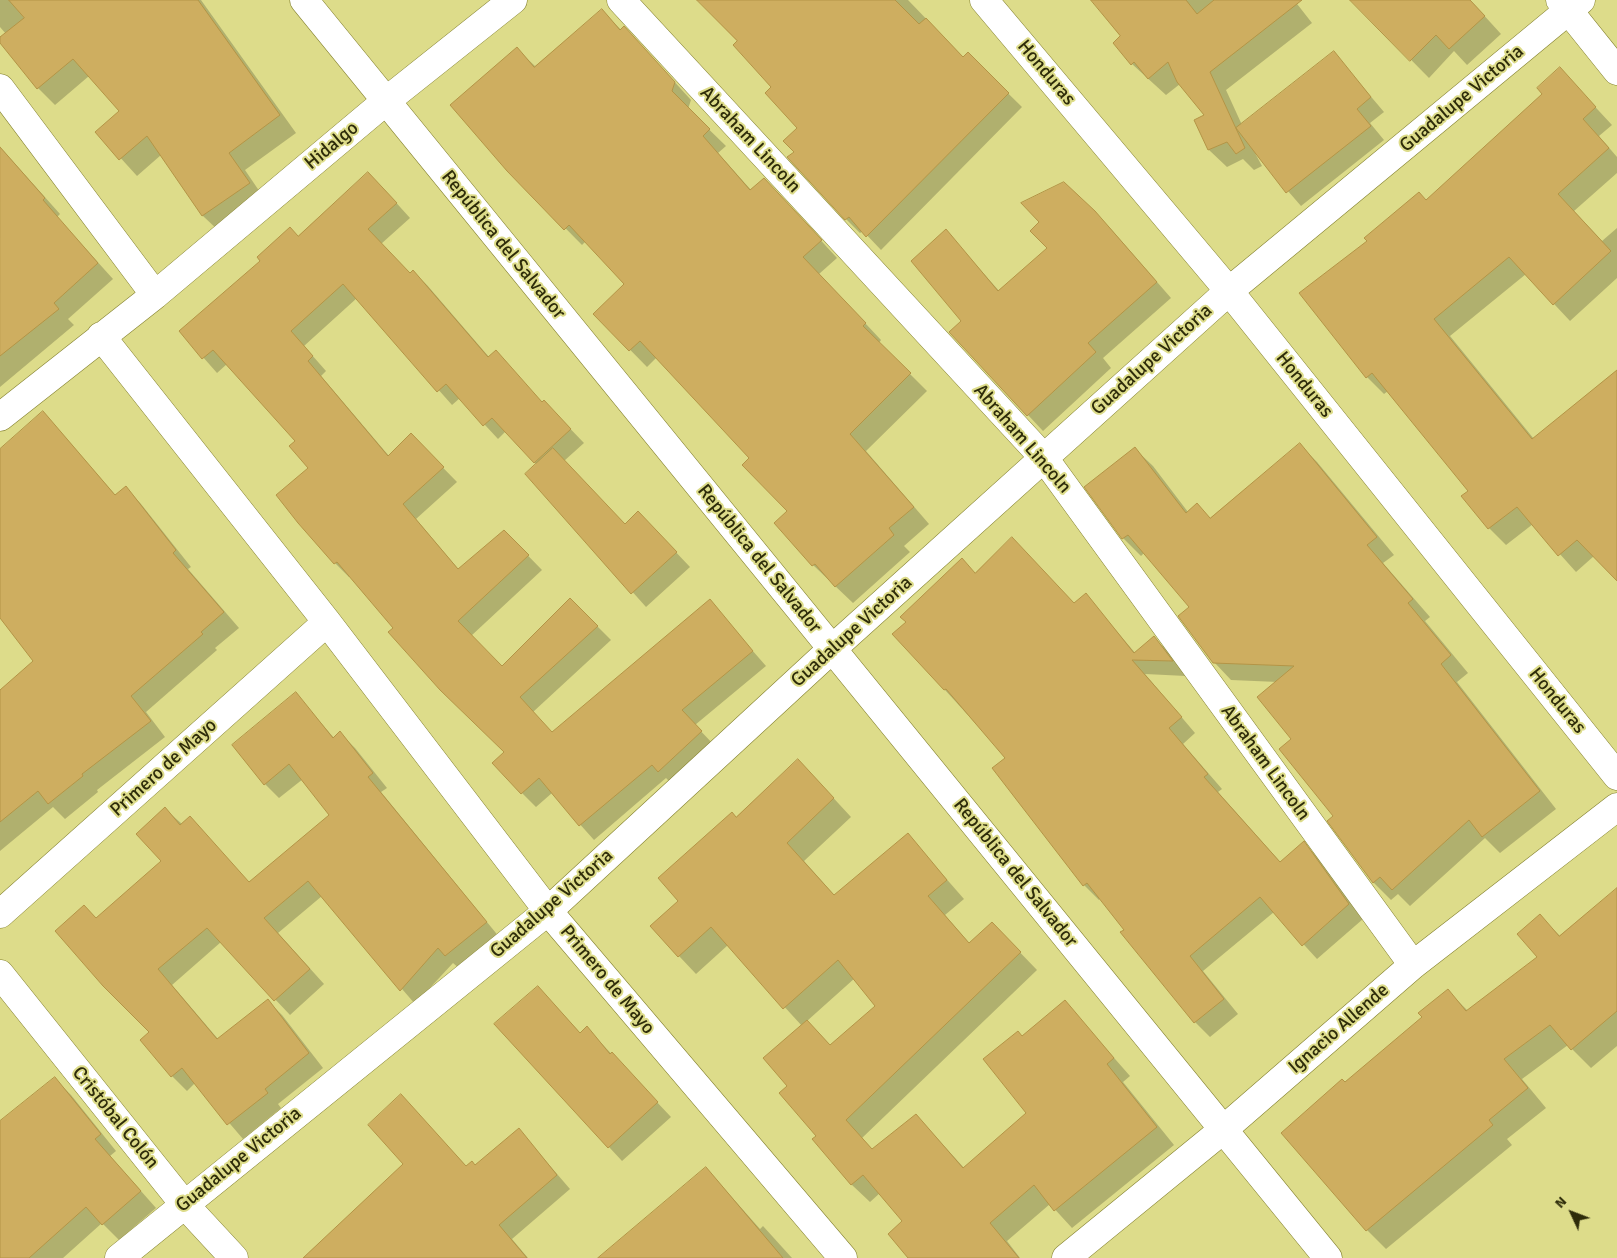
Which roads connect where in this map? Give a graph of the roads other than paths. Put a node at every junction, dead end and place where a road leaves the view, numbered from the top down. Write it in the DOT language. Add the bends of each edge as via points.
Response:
graph roads {
  1 [pos="304,0"];
  2 [pos="513,0"];
  3 [pos="621,0"];
  4 [pos="984,0"];
  5 [pos="1570,4"];
  6 [pos="1617,71"];
  7 [pos="0,88"];
  8 [pos="386,101"];
  9 [pos="1229,291"];
  10 [pos="155,294"];
  11 [pos="101,336"];
  12 [pos="0,418"];
  13 [pos="1044,458"];
  14 [pos="327,622"];
  15 [pos="832,649"];
  16 [pos="1617,776"];
  17 [pos="1617,807"];
  18 [pos="548,911"];
  19 [pos="0,914"];
  20 [pos="1413,965"];
  21 [pos="0,974"];
  22 [pos="1224,1130"];
  23 [pos="184,1204"];
  24 [pos="118,1258"];
  25 [pos="234,1258"];
  26 [pos="843,1258"];
  27 [pos="1066,1258"];
  28 [pos="1328,1258"];
  1 -- 8 [label="street, República del Salvador"];
  2 -- 8 [label="street, Hidalgo"];
  3 -- 13 [label="street, Abraham Lincoln"];
  4 -- 9 [label="street, Honduras"];
  5 -- 6 [label="street"];
  5 -- 9 [label="street, Guadalupe Victoria"];
  7 -- 10 [label="street"];
  8 -- 10 [label="street, Hidalgo"];
  8 -- 15 [label="street, República del Salvador"];
  9 -- 13 [label="street, Guadalupe Victoria"];
  9 -- 16 [label="street, Honduras"];
  10 -- 11 [label="street, Hidalgo"];
  11 -- 12 [label="street, Hidalgo"];
  11 -- 14 [label="street, Primero de Mayo"];
  13 -- 15 [label="street, Guadalupe Victoria"];
  13 -- 20 [label="street, Abraham Lincoln"];
  14 -- 18 [label="street, Primero de Mayo"];
  14 -- 19 [label="street, Primero de Mayo"];
  15 -- 18 [label="street, Guadalupe Victoria"];
  15 -- 22 [label="street, República del Salvador"];
  17 -- 20 [label="street, Ignacio Allende"];
  18 -- 23 [label="street, Guadalupe Victoria"];
  18 -- 26 [label="street, Primero de Mayo"];
  20 -- 22 [label="street, Ignacio Allende"];
  21 -- 23 [label="street, Cristóbal Colón"];
  22 -- 27 [label="street, Ignacio Allende"];
  22 -- 28 [label="street, República del Salvador"];
  23 -- 24 [label="street, Guadalupe Victoria"];
  23 -- 25 [label="street, Cristóbal Colón"];
}
